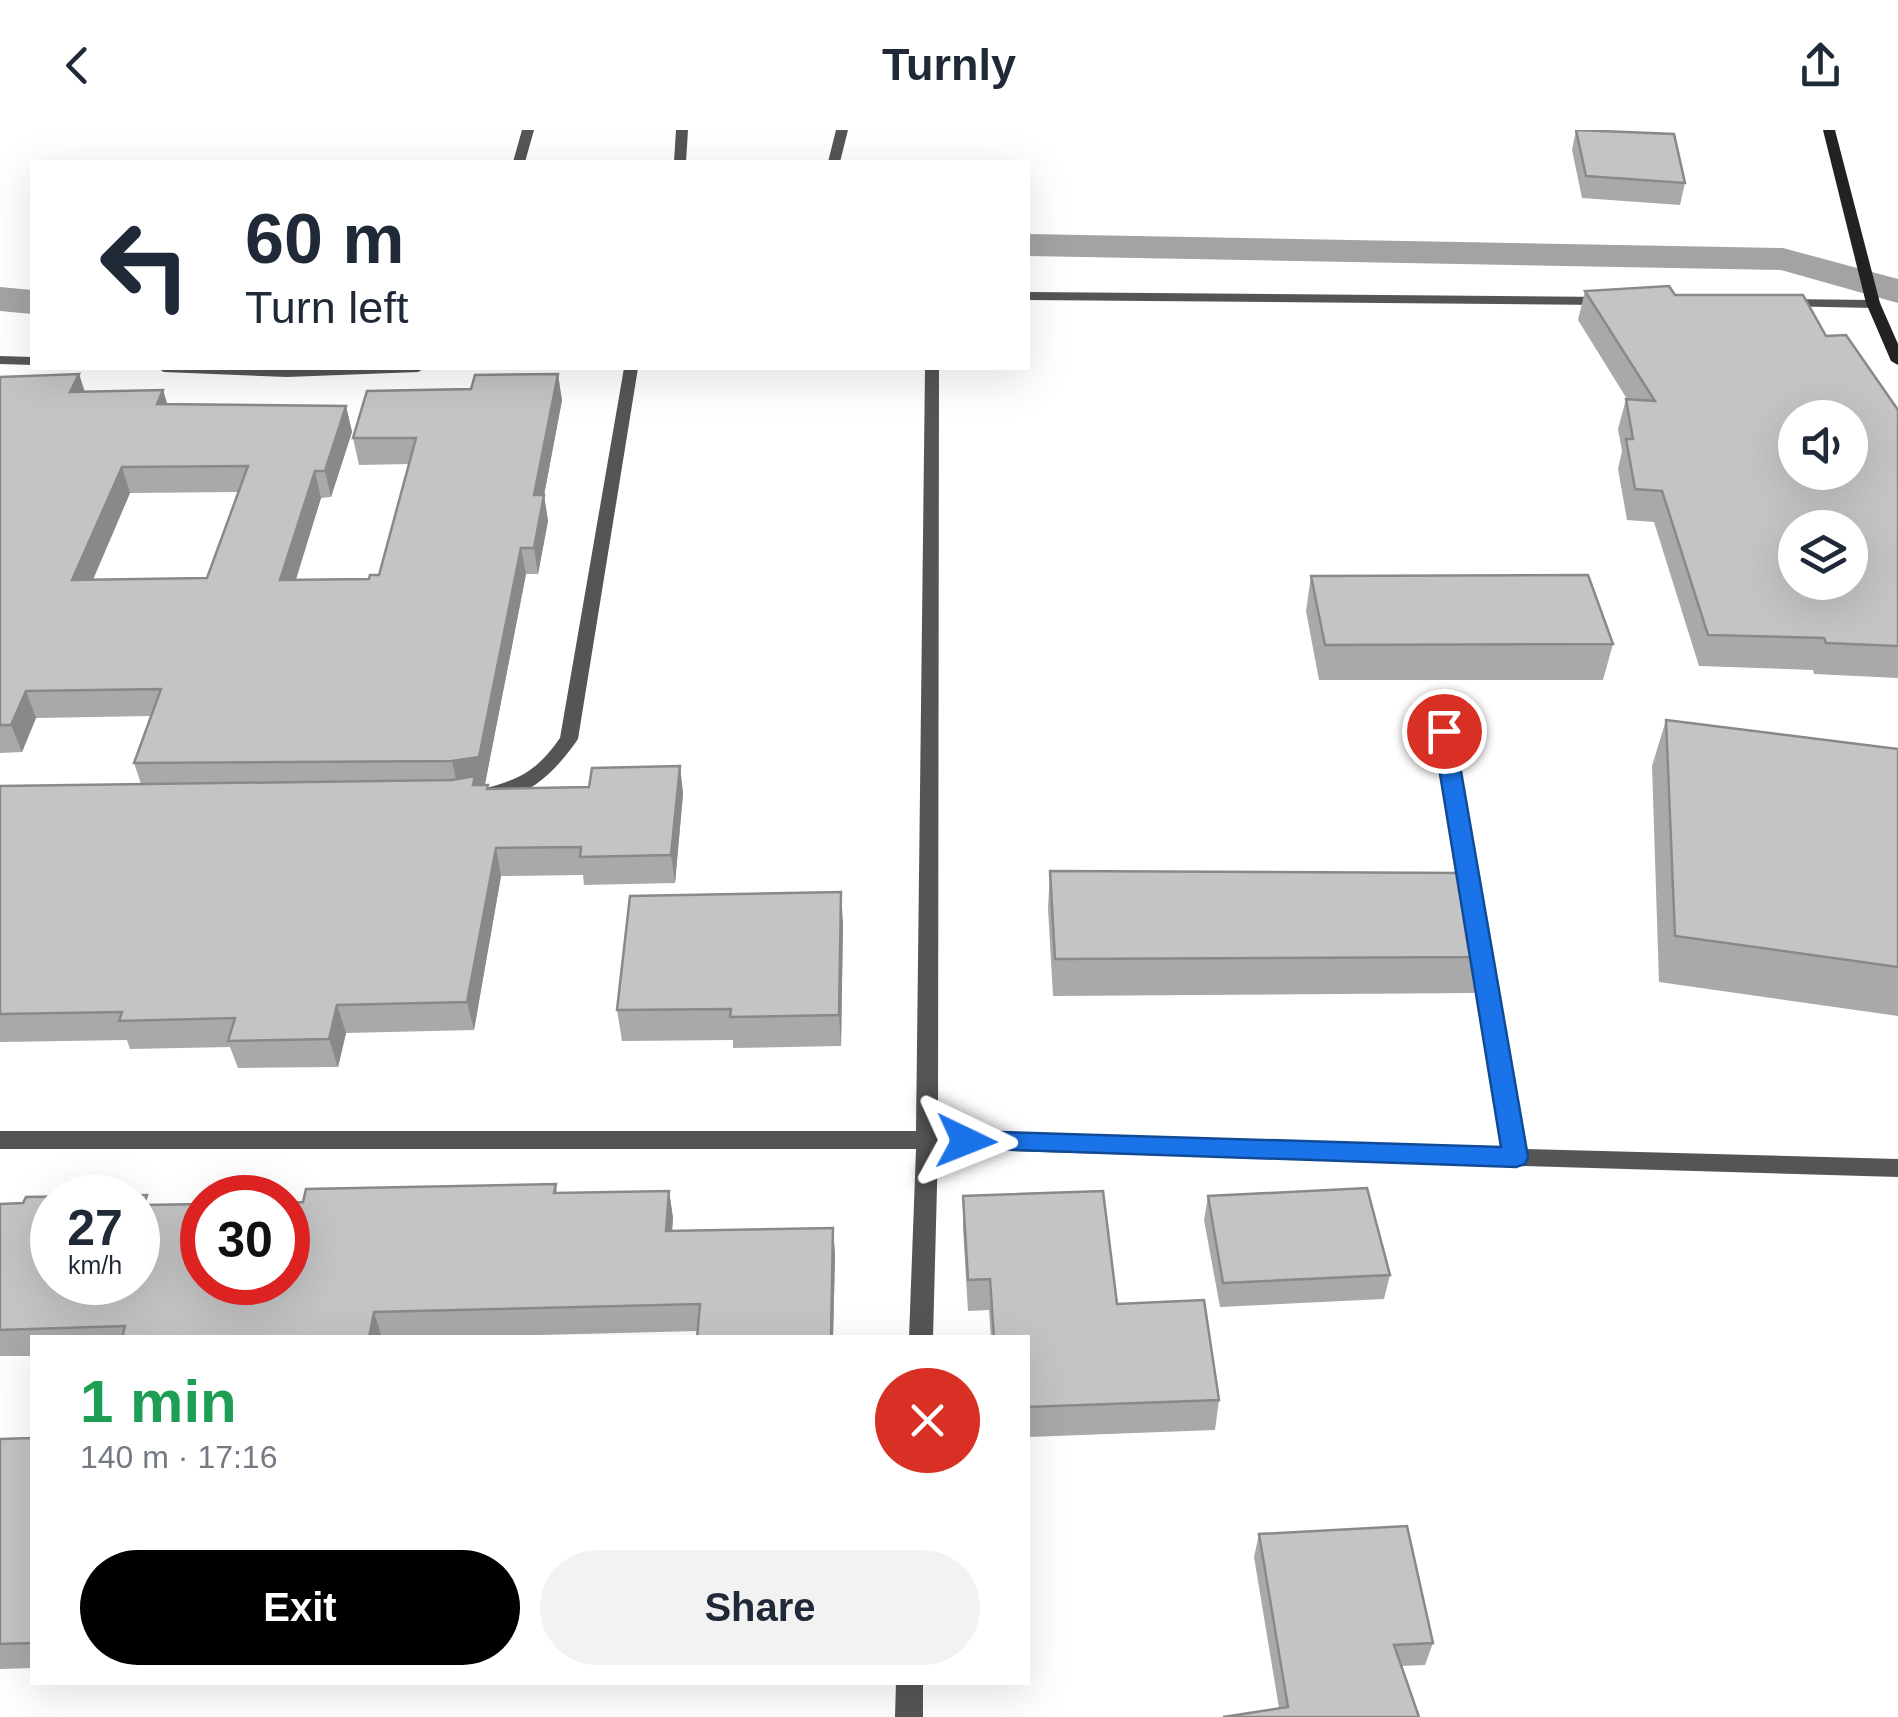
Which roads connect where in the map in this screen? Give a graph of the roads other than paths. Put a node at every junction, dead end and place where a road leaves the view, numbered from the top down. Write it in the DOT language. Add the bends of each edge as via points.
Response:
graph roads {
  1 [pos="528,130"];
  2 [pos="682,130"];
  3 [pos="842,130"];
  4 [pos="1829,130"];
  5 [pos="520,160"];
  6 [pos="680,160"];
  7 [pos="834,160"];
  8 [pos="1030,296"];
  9 [pos="1621,302"];
  10 [pos="1757,303"];
  11 [pos="1874,304"];
  12 [pos="0,360"];
  13 [pos="30,361"];
  14 [pos="1898,361"];
  15 [pos="213,370"];
  16 [pos="366,370"];
  17 [pos="631,370"];
  18 [pos="932,370"];
  19 [pos="1444,731"];
  20 [pos="458,798"];
  21 [pos="0,1140"];
  22 [pos="927,1140"];
  23 [pos="1516,1157"];
  24 [pos="1898,1168"];
  25 [pos="921,1335"];
  26 [pos="910,1685"];
  27 [pos="909,1717"];
  1 -- 5 [label="street"];
  2 -- 6 [label="street"];
  3 -- 7 [label="street"];
  4 -- 11 [label="street"];
  8 -- 9 [label="street"];
  10 -- 11 [label="street"];
  11 -- 14 [label="street"];
  12 -- 13 [label="street"];
  15 -- 16 [label="street"];
  17 -- 20 [label="street" via="569,739 545,773 510,790"];
  18 -- 22 [label="street"];
  19 -- 23 [label="street"];
  21 -- 22 [label="street"];
  22 -- 23 [label="street"];
  22 -- 25 [label="street"];
  23 -- 24 [label="street"];
  26 -- 27 [label="street"];
}
